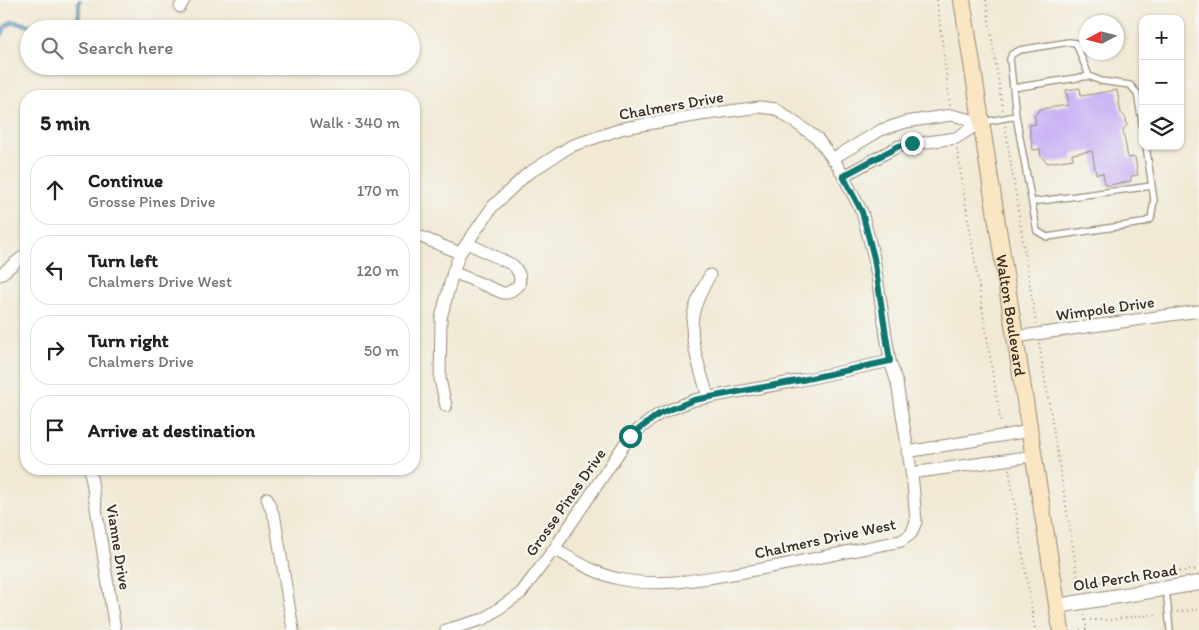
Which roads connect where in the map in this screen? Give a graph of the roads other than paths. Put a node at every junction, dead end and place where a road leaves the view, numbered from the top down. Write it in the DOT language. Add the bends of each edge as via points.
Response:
graph roads {
  1 [pos="962,0"];
  2 [pos="1089,76"];
  3 [pos="1013,88"];
  4 [pos="1139,105"];
  5 [pos="1016,116"];
  6 [pos="982,122"];
  7 [pos="1147,150"];
  8 [pos="838,167"];
  9 [pos="1152,186"];
  10 [pos="1032,202"];
  11 [pos="420,236"];
  12 [pos="467,243"];
  13 [pos="460,253"];
  14 [pos="20,259"];
  15 [pos="453,272"];
  16 [pos="710,275"];
  17 [pos="0,276"];
  18 [pos="1199,311"];
  19 [pos="1015,337"];
  20 [pos="890,361"];
  21 [pos="708,396"];
  22 [pos="446,406"];
  23 [pos="1030,431"];
  24 [pos="908,452"];
  25 [pos="1034,456"];
  26 [pos="911,472"];
  27 [pos="91,475"];
  28 [pos="267,498"];
  29 [pos="554,549"];
  30 [pos="1199,583"];
  31 [pos="1166,588"];
  32 [pos="1057,606"];
  33 [pos="1171,629"];
  34 [pos="115,630"];
  35 [pos="292,630"];
  36 [pos="446,630"];
  37 [pos="1061,630"];
  1 -- 6 [label="main road, Walton Boulevard"];
  2 -- 3 [label="lane"];
  2 -- 3 [label="lane" via="1076,43 1069,42 1012,54"];
  2 -- 4 [label="lane" via="1130,85 1137,93"];
  3 -- 5 [label="lane"];
  5 -- 6 [label="lane"];
  5 -- 10 [label="lane"];
  6 -- 8 [label="street" via="956,138 899,146"];
  6 -- 8 [label="street" via="951,115 906,122 881,130"];
  6 -- 19 [label="main road, Walton Boulevard"];
  7 -- 9 [label="lane"];
  8 -- 12 [label="street, Chalmers Drive" via="817,138 776,109 708,114 624,128 570,146 527,174 493,206"];
  8 -- 20 [label="street, Chalmers Drive West" via="862,212 874,258"];
  9 -- 10 [label="lane"];
  9 -- 10 [label="lane" via="1153,212 1151,218 1142,223 1047,236 1037,231"];
  11 -- 13 [label="street"];
  12 -- 13 [label="street, Chalmers Drive"];
  12 -- 15 [label="street" via="513,265 519,271 519,285 503,293"];
  13 -- 15 [label="street, Chalmers Drive"];
  14 -- 17 [label="street"];
  15 -- 22 [label="street, Chalmers Drive" via="441,318 440,379"];
  16 -- 21 [label="street" via="694,310 692,326"];
  18 -- 19 [label="street, Wimpole Drive"];
  19 -- 23 [label="main road, Walton Boulevard"];
  20 -- 21 [label="street, Grosse Pines Drive"];
  20 -- 24 [label="street, Chalmers Drive West" via="897,383"];
  21 -- 29 [label="street, Grosse Pines Drive" via="659,414 630,436"];
  23 -- 24 [label="street"];
  23 -- 25 [label="main road, Walton Boulevard"];
  24 -- 26 [label="street, Chalmers Drive West"];
  25 -- 26 [label="street"];
  25 -- 32 [label="main road, Walton Boulevard"];
  26 -- 29 [label="street, Chalmers Drive West" via="916,522 911,534 892,542 700,580 652,583 618,579"];
  27 -- 34 [label="street, Vianne Drive"];
  28 -- 35 [label="street" via="275,520"];
  29 -- 36 [label="street, Grosse Pines Drive" via="522,593 484,620"];
  30 -- 31 [label="street, Old Perch Road"];
  31 -- 32 [label="street, Old Perch Road"];
  31 -- 33 [label="lane"];
  32 -- 37 [label="main road, Walton Boulevard"];
}
